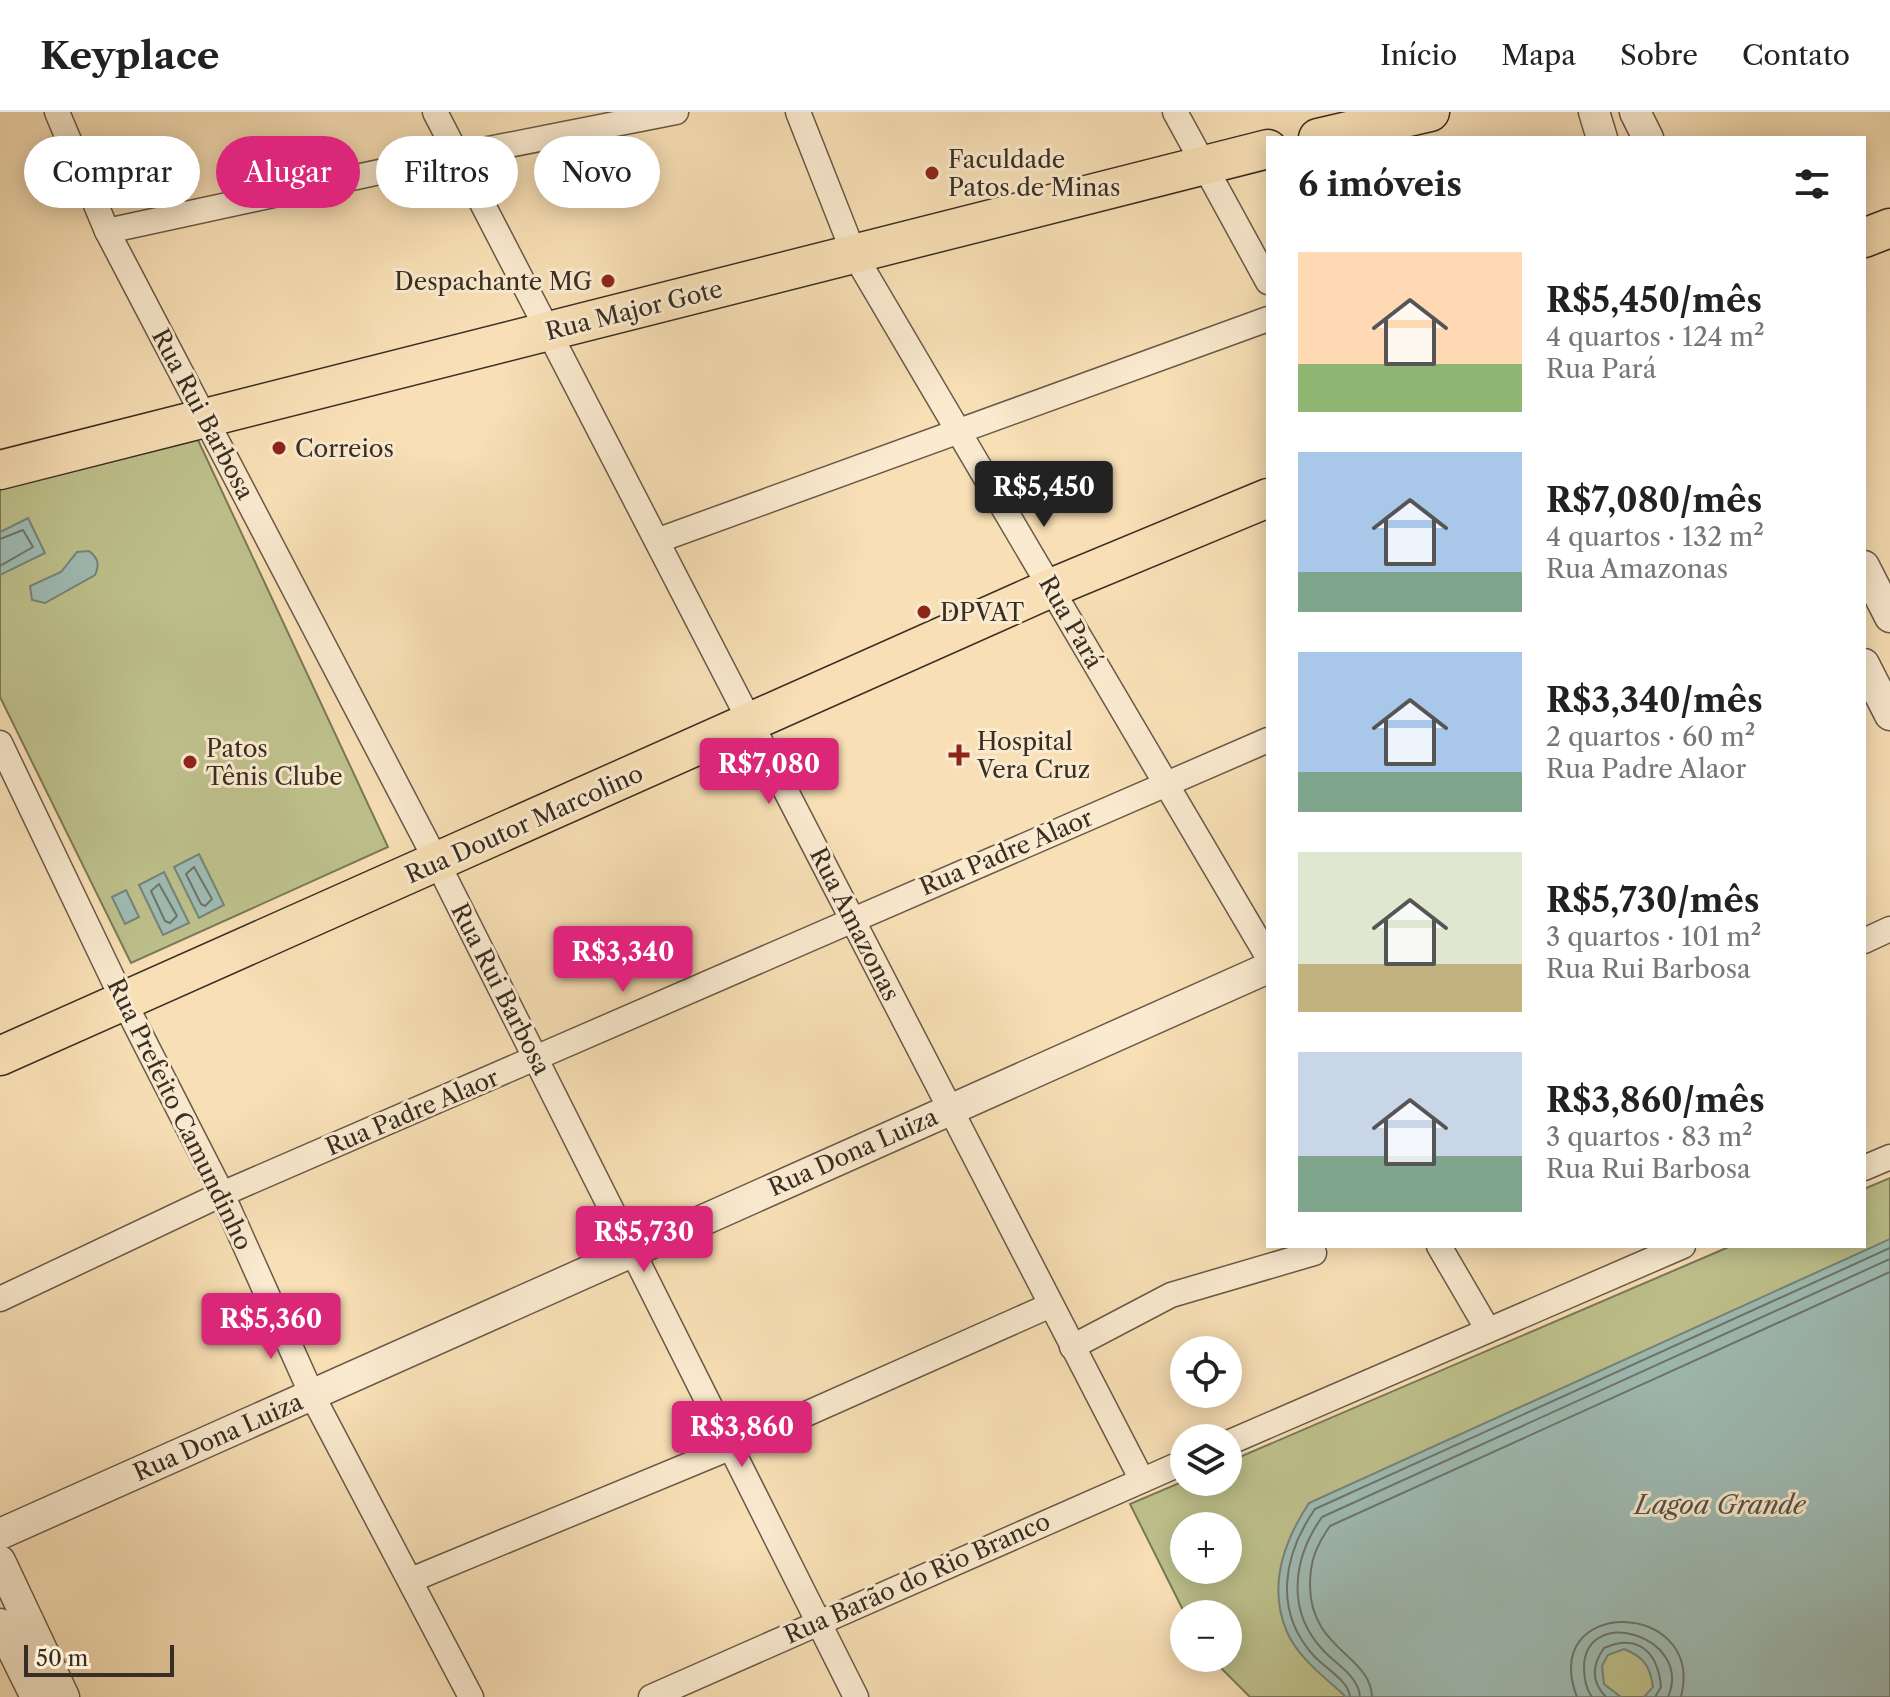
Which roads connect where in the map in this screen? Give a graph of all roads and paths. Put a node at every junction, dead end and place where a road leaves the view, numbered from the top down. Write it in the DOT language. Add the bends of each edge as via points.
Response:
graph roads {
  1 [pos="57,112"];
  2 [pos="435,112"];
  3 [pos="676,112"];
  4 [pos="798,112"];
  5 [pos="1175,112"];
  6 [pos="1430,112"];
  7 [pos="1594,112"];
  8 [pos="1635,112"];
  9 [pos="448,136"];
  10 [pos="1327,136"];
  11 [pos="1601,136"];
  12 [pos="1647,136"];
  13 [pos="518,143"];
  14 [pos="1266,149"];
  15 [pos="1204,164"];
  16 [pos="376,173"];
  17 [pos="486,208"];
  18 [pos="1890,228"];
  19 [pos="107,231"];
  20 [pos="1866,237"];
  21 [pos="854,254"];
  22 [pos="1266,278"];
  23 [pos="1266,320"];
  24 [pos="550,331"];
  25 [pos="205,419"];
  26 [pos="960,433"];
  27 [pos="0,470"];
  28 [pos="1266,499"];
  29 [pos="659,540"];
  30 [pos="1866,570"];
  31 [pos="1051,588"];
  32 [pos="1890,617"];
  33 [pos="1866,668"];
  34 [pos="1881,702"];
  35 [pos="754,723"];
  36 [pos="1266,741"];
  37 [pos="0,743"];
  38 [pos="1166,783"];
  39 [pos="437,862"];
  40 [pos="853,919"];
  41 [pos="1890,929"];
  42 [pos="1866,940"];
  43 [pos="1266,954"];
  44 [pos="1266,969"];
  45 [pos="122,998"];
  46 [pos="0,1056"];
  47 [pos="536,1058"];
  48 [pos="948,1109"];
  49 [pos="1890,1157"];
  50 [pos="1866,1167"];
  51 [pos="222,1194"];
  52 [pos="1440,1248"];
  53 [pos="1678,1248"];
  54 [pos="633,1249"];
  55 [pos="1314,1253"];
  56 [pos="0,1299"];
  57 [pos="1051,1305"];
  58 [pos="1488,1330"];
  59 [pos="1072,1347"];
  60 [pos="312,1395"];
  61 [pos="1242,1437"];
  62 [pos="732,1447"];
  63 [pos="1170,1468"];
  64 [pos="1142,1480"];
  65 [pos="0,1534"];
  66 [pos="0,1561"];
  67 [pos="411,1580"];
  68 [pos="818,1621"];
  69 [pos="0,1624"];
  70 [pos="36,1697"];
  71 [pos="64,1697"];
  72 [pos="471,1697"];
  73 [pos="651,1697"];
  74 [pos="856,1697"];
  1 -- 19 [label="street, Rua Rui Barbosa"];
  2 -- 9 [label="street, Rua Amazonas"];
  3 -- 13 [label="street"];
  4 -- 21 [label="street, Rua Pará"];
  5 -- 15 [label="street"];
  6 -- 10 [label="main road"];
  7 -- 11 [label="street"];
  8 -- 12 [label="street"];
  14 -- 15 [label="main road, Rua Major Gote"];
  15 -- 21 [label="main road, Rua Major Gote"];
  15 -- 22 [label="street"];
  16 -- 19 [label="street"];
  17 -- 24 [label="street, Rua Amazonas"];
  18 -- 20 [label="main road"];
  19 -- 25 [label="street, Rua Rui Barbosa"];
  21 -- 24 [label="main road, Rua Major Gote"];
  21 -- 26 [label="street, Rua Pará"];
  23 -- 26 [label="street"];
  24 -- 25 [label="main road, Rua Major Gote"];
  24 -- 29 [label="street, Rua Amazonas"];
  25 -- 27 [label="main road, Rua Major Gote"];
  25 -- 39 [label="street, Rua Rui Barbosa"];
  26 -- 29 [label="street"];
  26 -- 31 [label="street, Rua Pará"];
  28 -- 31 [label="main road, Rua Doutor Marcolino"];
  29 -- 35 [label="street, Rua Amazonas"];
  30 -- 32 [label="street"];
  31 -- 35 [label="main road, Rua Doutor Marcolino"];
  31 -- 38 [label="street, Rua Pará"];
  33 -- 34 [label="street"];
  35 -- 39 [label="main road, Rua Doutor Marcolino"];
  35 -- 40 [label="street, Rua Amazonas"];
  36 -- 38 [label="street, Rua Padre Alaor"];
  37 -- 45 [label="street, Rua Prefeito Camundinho"];
  38 -- 40 [label="street, Rua Padre Alaor"];
  38 -- 43 [label="street, Rua Pará"];
  39 -- 45 [label="main road, Rua Doutor Marcolino"];
  39 -- 47 [label="street, Rua Rui Barbosa"];
  40 -- 47 [label="street, Rua Padre Alaor"];
  40 -- 48 [label="street, Rua Amazonas"];
  41 -- 42 [label="street"];
  44 -- 48 [label="street, Rua Dona Luiza"];
  45 -- 46 [label="main road, Rua Doutor Marcolino"];
  45 -- 51 [label="street, Rua Prefeito Camundinho"];
  47 -- 51 [label="street, Rua Padre Alaor"];
  47 -- 54 [label="street, Rua Rui Barbosa"];
  48 -- 54 [label="street, Rua Dona Luiza"];
  48 -- 57 [label="street, Rua Amazonas"];
  49 -- 50 [label="street"];
  51 -- 56 [label="street, Rua Padre Alaor"];
  51 -- 60 [label="street, Rua Prefeito Camundinho"];
  52 -- 58 [label="street"];
  53 -- 58 [label="street"];
  54 -- 60 [label="street, Rua Dona Luiza"];
  54 -- 62 [label="street, Rua Rui Barbosa"];
  55 -- 59 [label="street" via="1200,1284"];
  57 -- 59 [label="street, Rua Amazonas"];
  57 -- 62 [label="street"];
  58 -- 61 [label="street"];
  59 -- 64 [label="street, Rua Amazonas"];
  60 -- 65 [label="street, Rua Dona Luiza"];
  60 -- 67 [label="street, Rua Prefeito Camundinho"];
  62 -- 67 [label="street"];
  62 -- 68 [label="street, Rua Rui Barbosa"];
  63 -- 64 [label="street, Rua Barão do Rio Branco"];
  64 -- 68 [label="street, Rua Barão do Rio Branco"];
  66 -- 71 [label="street"];
  67 -- 72 [label="street, Rua Prefeito Camundinho"];
  68 -- 73 [label="street, Rua Barão do Rio Branco"];
  68 -- 74 [label="street, Rua Rui Barbosa"];
  69 -- 70 [label="street"];
}
